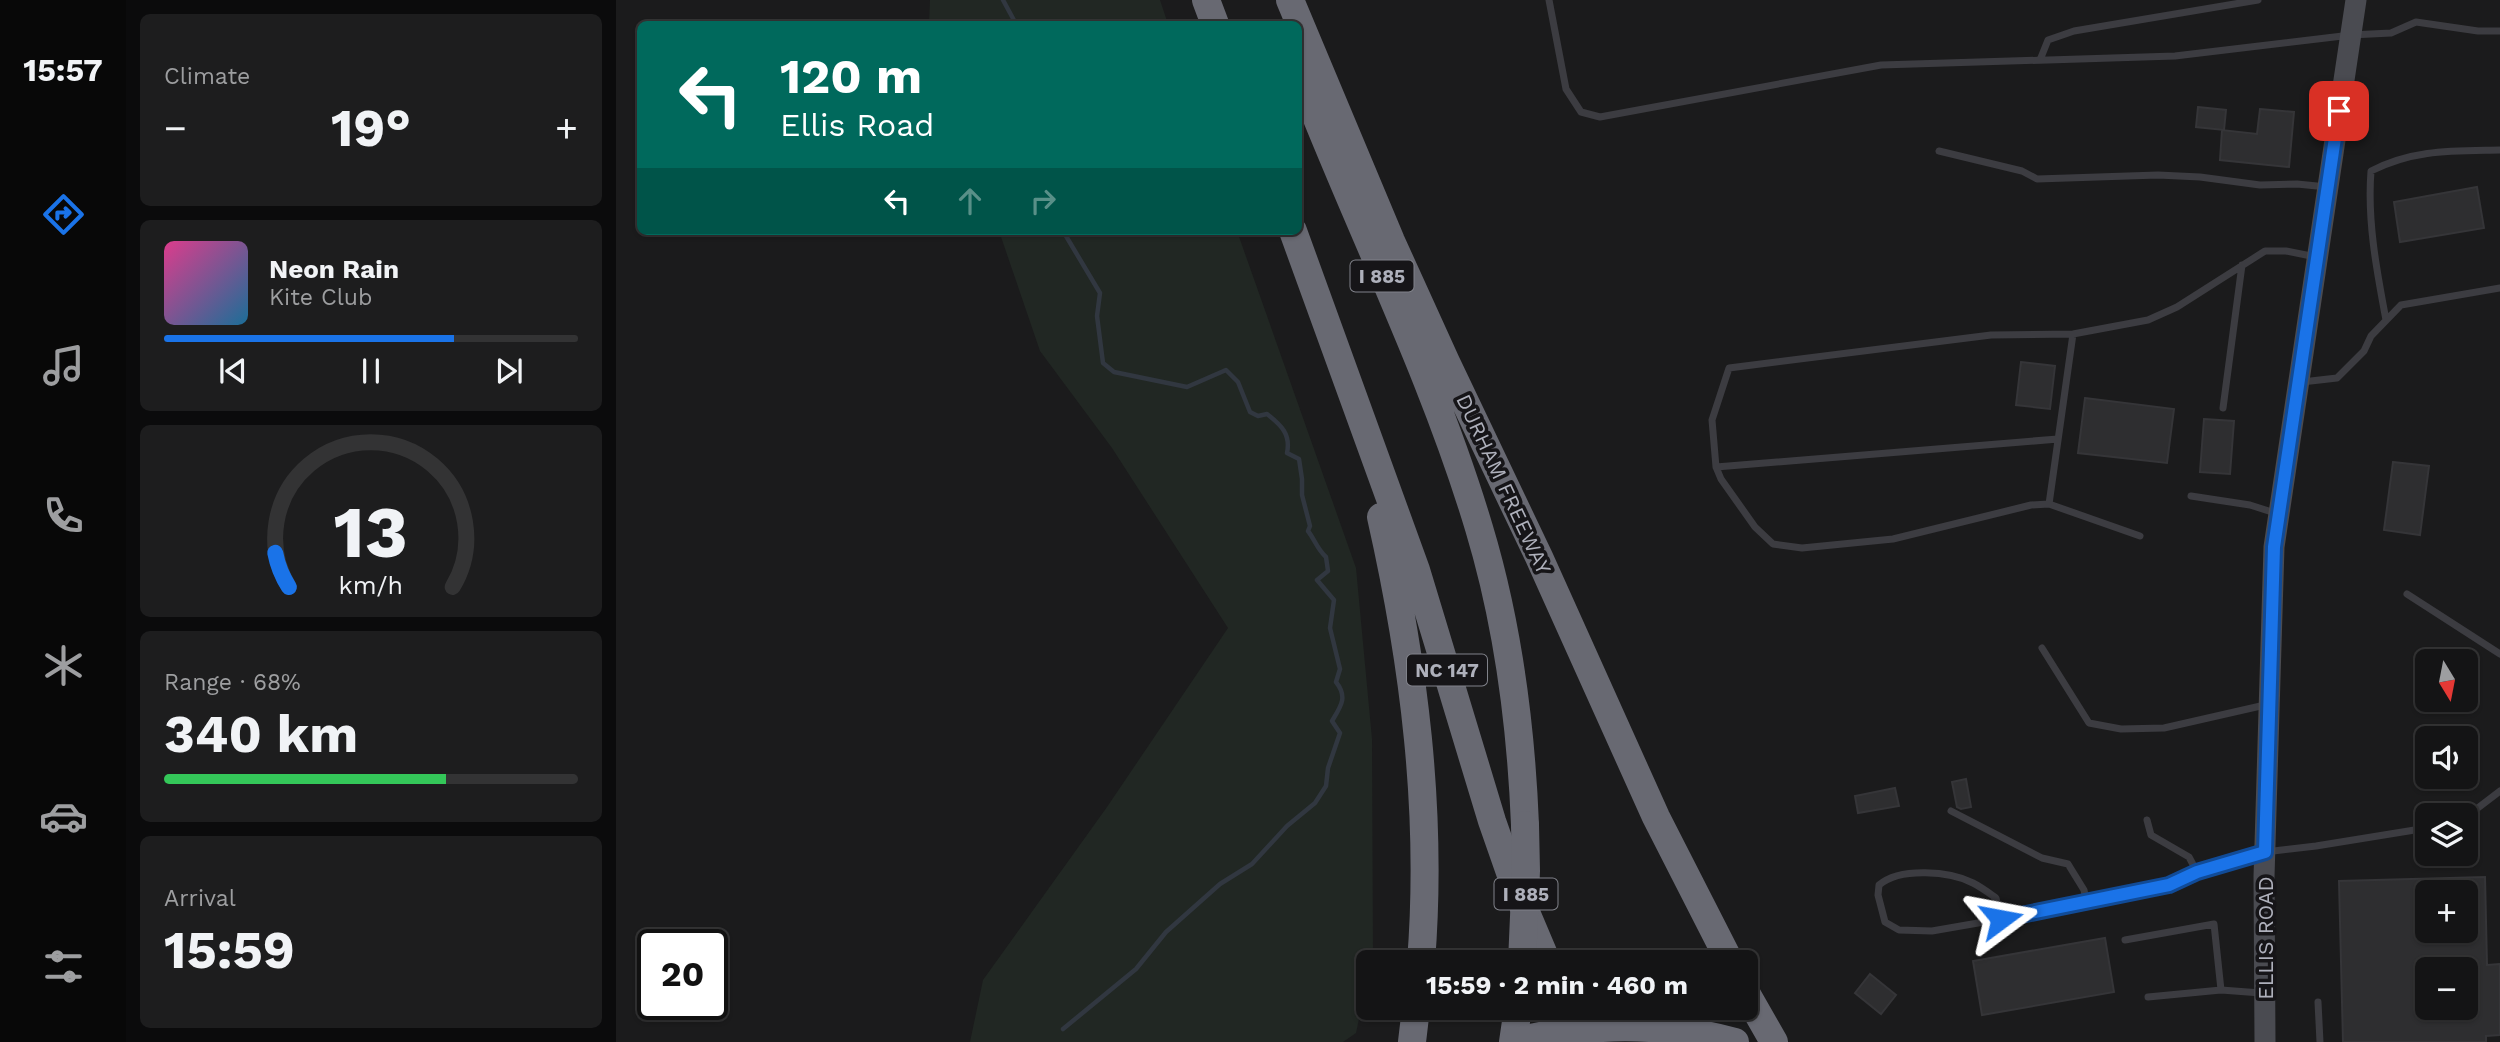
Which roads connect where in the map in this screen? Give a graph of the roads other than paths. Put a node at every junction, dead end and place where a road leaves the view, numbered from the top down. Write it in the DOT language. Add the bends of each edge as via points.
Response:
graph roads {
  1 [pos="1206,0"];
  2 [pos="1273,0"];
  3 [pos="1290,0"];
  4 [pos="1549,0"];
  5 [pos="2258,0"];
  6 [pos="2356,0"];
  7 [pos="1214,21"];
  8 [pos="1281,21"];
  9 [pos="1299,21"];
  10 [pos="1302,29"];
  11 [pos="2500,31"];
  12 [pos="2351,36"];
  13 [pos="2040,60"];
  14 [pos="1302,81"];
  15 [pos="2500,150"];
  16 [pos="1939,151"];
  17 [pos="2328,187"];
  18 [pos="1294,235"];
  19 [pos="2317,257"];
  20 [pos="2242,265"];
  21 [pos="2500,288"];
  22 [pos="2386,320"];
  23 [pos="2073,334"];
  24 [pos="1346,378"];
  25 [pos="2298,383"];
  26 [pos="2223,408"];
  27 [pos="2058,439"];
  28 [pos="1716,467"];
  29 [pos="2191,496"];
  30 [pos="2049,504"];
  31 [pos="2279,514"];
  32 [pos="2140,536"];
  33 [pos="2407,594"];
  34 [pos="2042,648"];
  35 [pos="2500,654"];
  36 [pos="2269,704"];
  37 [pos="2500,791"];
  38 [pos="2478,808"];
  39 [pos="1951,811"];
  40 [pos="2147,820"];
  41 [pos="2415,830"];
  42 [pos="2265,852"];
  43 [pos="2197,872"];
  44 [pos="2086,901"];
  45 [pos="2001,919"];
  46 [pos="2125,940"];
  47 [pos="1421,950"];
  48 [pos="1523,950"];
  49 [pos="1541,950"];
  50 [pos="1724,950"];
  51 [pos="2221,990"];
  52 [pos="2265,993"];
  53 [pos="2148,997"];
  54 [pos="2318,1002"];
  55 [pos="1758,1014"];
  56 [pos="1415,1020"];
  57 [pos="1516,1020"];
  58 [pos="1573,1020"];
  59 [pos="1412,1042"];
  60 [pos="1513,1042"];
  61 [pos="1583,1042"];
  62 [pos="1735,1042"];
  63 [pos="1774,1042"];
  64 [pos="2265,1042"];
  65 [pos="2320,1042"];
  1 -- 7 [label="highway"];
  2 -- 8 [label="highway"];
  3 -- 9 [label="highway, DURHAM FREEWAY"];
  4 -- 13 [label="lane" via="1566,89 1581,112 1600,117 1881,65"];
  5 -- 13 [label="lane" via="2074,31 2048,40"];
  6 -- 12 [label="main road, ELLIS ROAD"];
  10 -- 50 [label="highway, DURHAM FREEWAY" via="1446,362 1656,817"];
  11 -- 12 [label="lane" via="2416,22 2391,33"];
  12 -- 13 [label="lane" via="2175,56"];
  12 -- 17 [label="main road, ELLIS ROAD"];
  14 -- 48 [label="highway, I 885, bridge" via="1423,373 1480,529 1512,678 1522,762 1527,871"];
  15 -- 22 [label="lane" via="2428,152 2371,172 2369,197"];
  16 -- 17 [label="lane" via="2037,179 2158,175 2260,186"];
  17 -- 19 [label="main road, ELLIS ROAD"];
  18 -- 24 [label="highway"];
  19 -- 20 [label="lane" via="2265,251"];
  19 -- 25 [label="main road, ELLIS ROAD"];
  20 -- 23 [label="lane" via="2148,320"];
  20 -- 26 [label="lane"];
  21 -- 22 [label="lane" via="2401,305"];
  22 -- 25 [label="lane" via="2337,378"];
  23 -- 27 [label="lane"];
  23 -- 28 [label="lane" via="1991,335 1729,368 1712,420"];
  24 -- 47 [label="highway" via="1394,576 1415,702 1424,864"];
  24 -- 49 [label="highway, NC 147" via="1419,581 1492,821"];
  25 -- 31 [label="main road, ELLIS ROAD"];
  27 -- 28 [label="lane"];
  27 -- 30 [label="lane"];
  28 -- 30 [label="lane" via="1764,536 1773,544 1802,548 1893,539"];
  29 -- 31 [label="lane"];
  30 -- 32 [label="lane"];
  31 -- 36 [label="main road, ELLIS ROAD"];
  33 -- 35 [label="lane"];
  34 -- 36 [label="lane" via="2089,723 2121,729 2164,728"];
  36 -- 42 [label="main road, ELLIS ROAD"];
  37 -- 38 [label="lane"];
  39 -- 44 [label="lane" via="2042,858 2068,864"];
  40 -- 43 [label="lane" via="2151,835 2189,857"];
  41 -- 42 [label="lane"];
  42 -- 43 [label="lane"];
  42 -- 52 [label="main road, ELLIS ROAD"];
  43 -- 44 [label="lane" via="2169,885"];
  44 -- 45 [label="lane"];
  45 -- 45 [label="lane" via="1932,931 1899,930 1885,922 1879,885 1886,879 1923,871 1972,882 1996,898"];
  46 -- 51 [label="lane" via="2214,924"];
  51 -- 52 [label="lane"];
  51 -- 53 [label="lane"];
  52 -- 64 [label="main road, ELLIS ROAD"];
  54 -- 65 [label="lane"];
  55 -- 63 [label="highway"];
  56 -- 59 [label="highway"];
  57 -- 60 [label="highway"];
  58 -- 61 [label="highway"];
  60 -- 62 [label="highway, bridge" via="1577,1030 1639,1028"];
}
